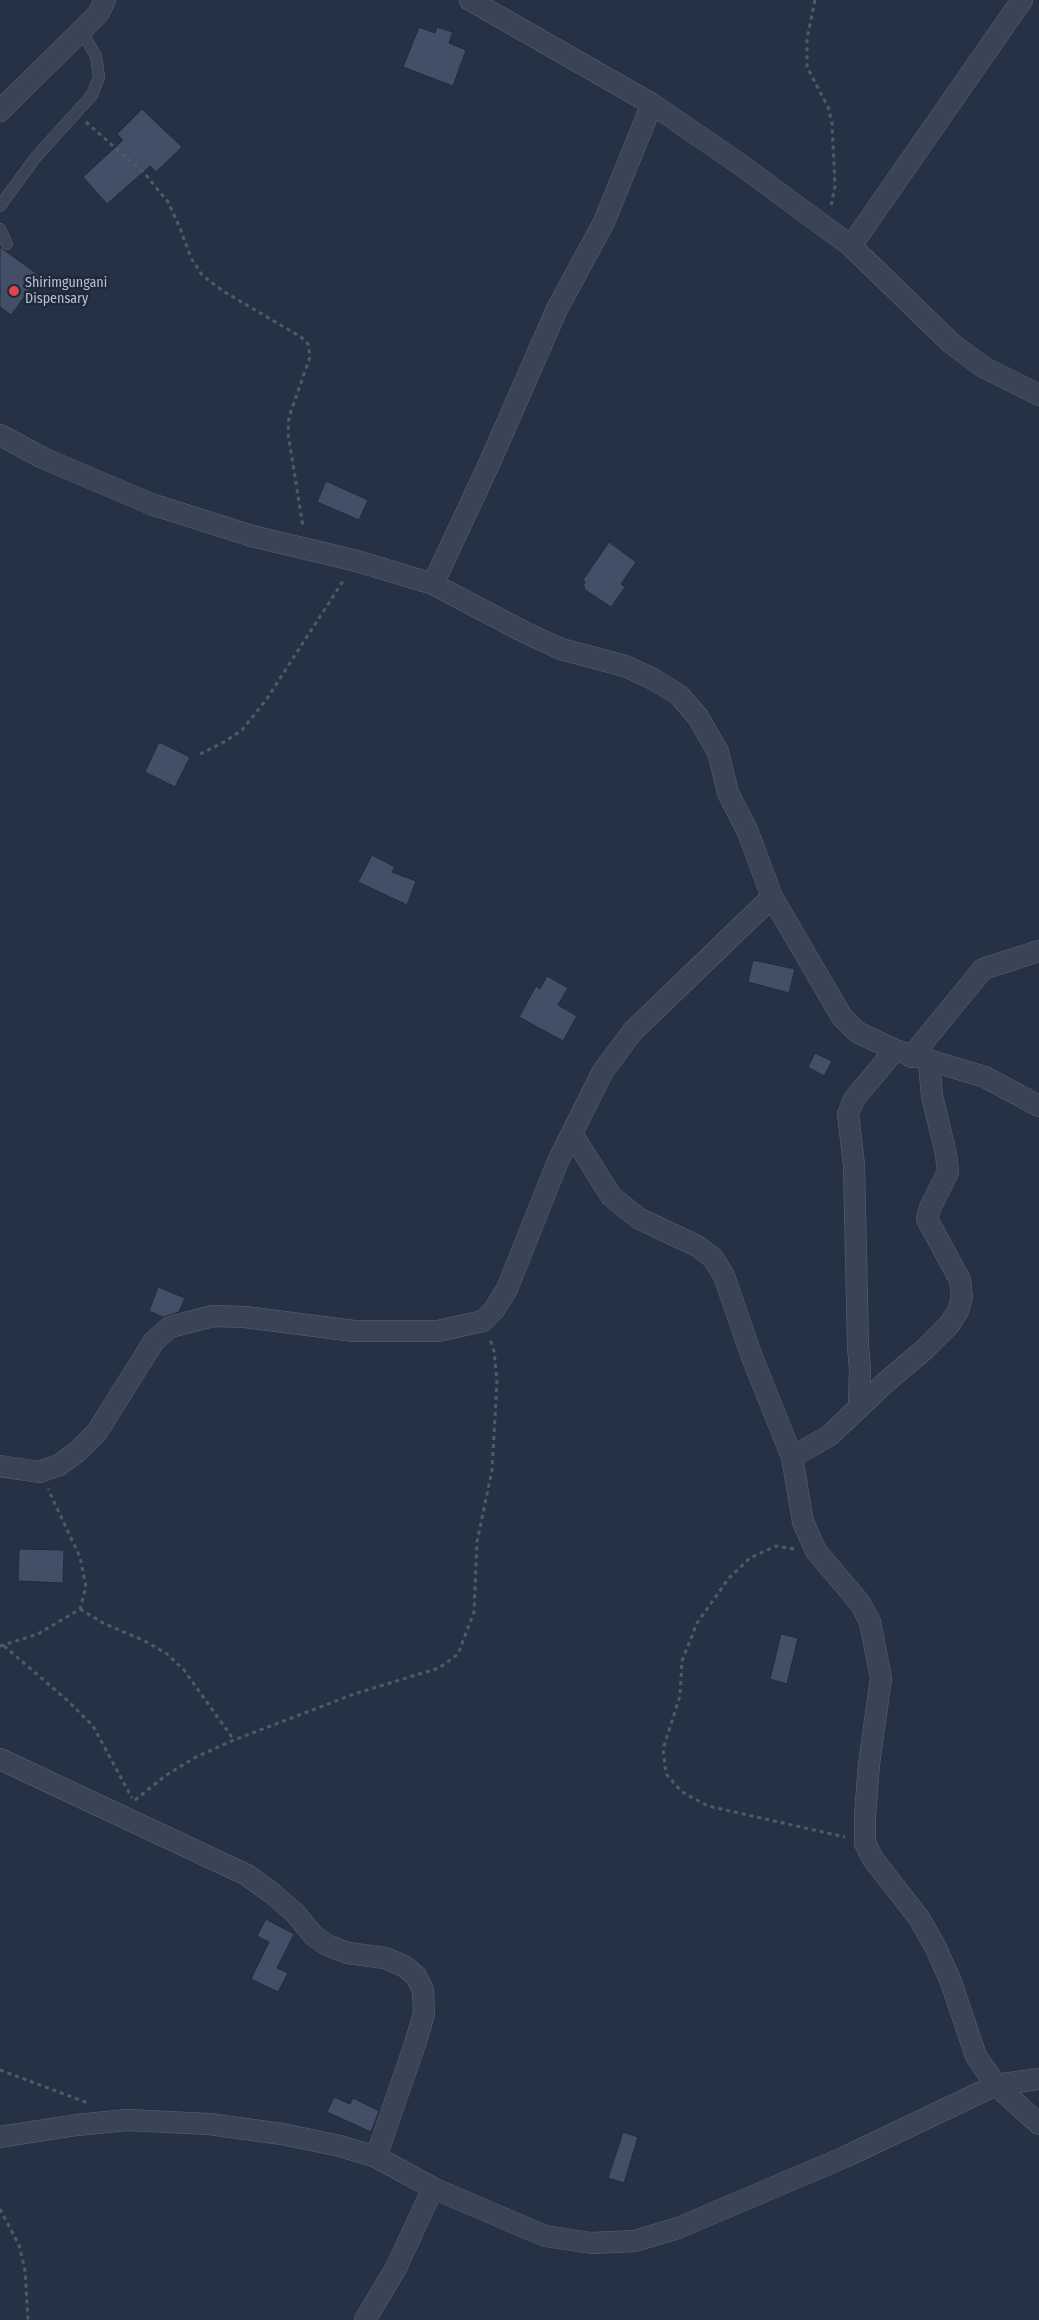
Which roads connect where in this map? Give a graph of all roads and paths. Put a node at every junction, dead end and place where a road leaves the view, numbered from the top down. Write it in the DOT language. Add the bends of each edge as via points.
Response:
graph roads {
  1 [pos="105,0"];
  2 [pos="470,0"];
  3 [pos="815,0"];
  4 [pos="1022,0"];
  5 [pos="82,32"];
  6 [pos="652,104"];
  7 [pos="0,111"];
  8 [pos="76,113"];
  9 [pos="0,206"];
  10 [pos="826,226"];
  11 [pos="0,229"];
  12 [pos="6,244"];
  13 [pos="851,246"];
  14 [pos="1039,395"];
  15 [pos="0,435"];
  16 [pos="308,549"];
  17 [pos="357,561"];
  18 [pos="433,584"];
  19 [pos="200,754"];
  20 [pos="772,897"];
  21 [pos="1039,950"];
  22 [pos="912,1056"];
  23 [pos="1039,1106"];
  24 [pos="572,1134"];
  25 [pos="483,1321"];
  26 [pos="859,1406"];
  27 [pos="792,1457"];
  28 [pos="0,1466"];
  29 [pos="39,1472"];
  30 [pos="816,1552"];
  31 [pos="80,1609"];
  32 [pos="2,1646"];
  33 [pos="234,1740"];
  34 [pos="0,1759"];
  35 [pos="865,1843"];
  36 [pos="0,2070"];
  37 [pos="1039,2079"];
  38 [pos="996,2084"];
  39 [pos="96,2106"];
  40 [pos="1039,2124"];
  41 [pos="0,2137"];
  42 [pos="376,2157"];
  43 [pos="433,2188"];
  44 [pos="0,2209"];
  45 [pos="28,2320"];
  46 [pos="365,2320"];
  1 -- 5 [label="street"];
  2 -- 6 [label="street"];
  3 -- 10 [label="path" via="807,38 807,67 828,107 832,123 835,186"];
  4 -- 13 [label="street"];
  5 -- 7 [label="street"];
  5 -- 8 [label="lane" via="96,56 99,77 92,95"];
  6 -- 10 [label="street"];
  6 -- 18 [label="street" via="604,222 557,309"];
  8 -- 9 [label="lane" via="36,157"];
  8 -- 16 [label="path" via="145,174 168,202 191,258 202,275 308,344 310,357 289,418 288,434"];
  10 -- 13 [label="street"];
  11 -- 12 [label="lane"];
  13 -- 14 [label="street" via="951,343 983,366"];
  15 -- 16 [label="street" via="43,458 151,504 252,536"];
  16 -- 17 [label="street"];
  17 -- 18 [label="street"];
  17 -- 19 [label="path" via="266,700 242,730"];
  18 -- 20 [label="street" via="526,634 561,649 625,666 679,695 698,717 718,752 728,793 748,832"];
  20 -- 22 [label="street" via="842,1018 857,1032"];
  20 -- 24 [label="street" via="633,1031 603,1071"];
  21 -- 22 [label="street" via="983,969"];
  22 -- 23 [label="street" via="984,1077"];
  22 -- 26 [label="street" via="854,1099 848,1114 854,1166"];
  22 -- 26 [label="street" via="932,1096 948,1172 927,1219 960,1280 962,1297 958,1312 949,1325"];
  24 -- 25 [label="street" via="529,1229 507,1288"];
  24 -- 27 [label="street" via="611,1196 638,1218 697,1246 713,1258 724,1276"];
  25 -- 29 [label="street" via="438,1332 354,1331 213,1316 170,1327 154,1341 97,1432 78,1452 59,1465"];
  25 -- 33 [label="path" via="494,1351 497,1381 492,1470 477,1542 474,1612 458,1654 439,1668 354,1694"];
  26 -- 27 [label="street" via="829,1436"];
  27 -- 30 [label="street" via="803,1522"];
  28 -- 29 [label="street"];
  29 -- 31 [label="path" via="80,1557 86,1587"];
  30 -- 35 [label="street" via="860,1603 870,1622 881,1678 868,1764"];
  30 -- 35 [label="path" via="776,1546 750,1558 729,1578 698,1622 682,1661 680,1696 663,1748 666,1774 682,1792 708,1806"];
  31 -- 32 [label="path" via="38,1634"];
  31 -- 33 [label="path" via="167,1654 184,1670"];
  32 -- 33 [label="path" via="68,1700 93,1726 134,1801 194,1758"];
  34 -- 42 [label="street" via="247,1875 273,1894 327,1945 348,1953 385,1958 404,1966 416,1976 422,1990 424,2014"];
  35 -- 38 [label="street" via="873,1859 919,1918 936,1948 976,2056"];
  36 -- 39 [label="path"];
  37 -- 38 [label="street"];
  38 -- 40 [label="street"];
  38 -- 43 [label="street" via="845,2157 678,2228 635,2241 591,2243 545,2236"];
  41 -- 42 [label="street" via="127,2120 209,2124 282,2134"];
  42 -- 43 [label="street"];
  43 -- 46 [label="street" via="396,2268"];
  44 -- 45 [label="path" via="20,2245"];
}
